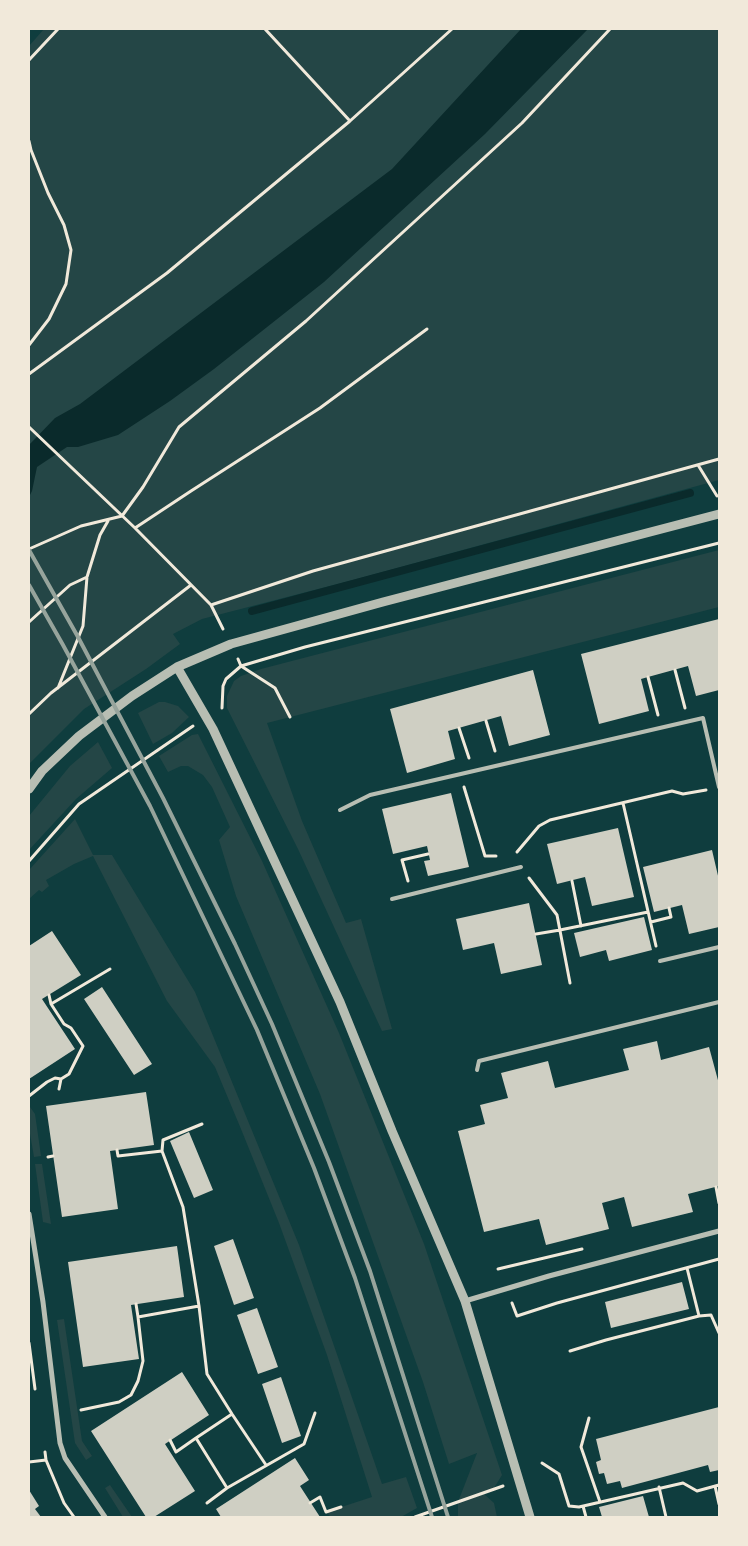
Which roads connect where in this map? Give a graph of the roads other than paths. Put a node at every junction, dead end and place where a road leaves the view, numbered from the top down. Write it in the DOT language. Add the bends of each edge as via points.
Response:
graph roads {
  1 [pos="719,514"];
  2 [pos="178,667"];
  3 [pos="719,787"];
  4 [pos="29,789"];
  5 [pos="340,810"];
  6 [pos="521,867"];
  7 [pos="392,899"];
  8 [pos="719,947"];
  9 [pos="660,961"];
  10 [pos="719,1002"];
  11 [pos="477,1070"];
  12 [pos="29,1214"];
  13 [pos="719,1231"];
  14 [pos="464,1301"];
  15 [pos="105,1517"];
  16 [pos="530,1517"];
  1 -- 2 [label="street" via="231,644"];
  2 -- 4 [label="street" via="132,696 79,736 42,771"];
  2 -- 14 [label="street" via="207,716 340,1002"];
  3 -- 5 [label="lane" via="703,718 370,795"];
  6 -- 7 [label="lane"];
  8 -- 9 [label="lane"];
  10 -- 11 [label="lane" via="479,1061"];
  12 -- 15 [label="street" via="60,1443 65,1458"];
  13 -- 14 [label="street"];
  14 -- 16 [label="street"];
}
